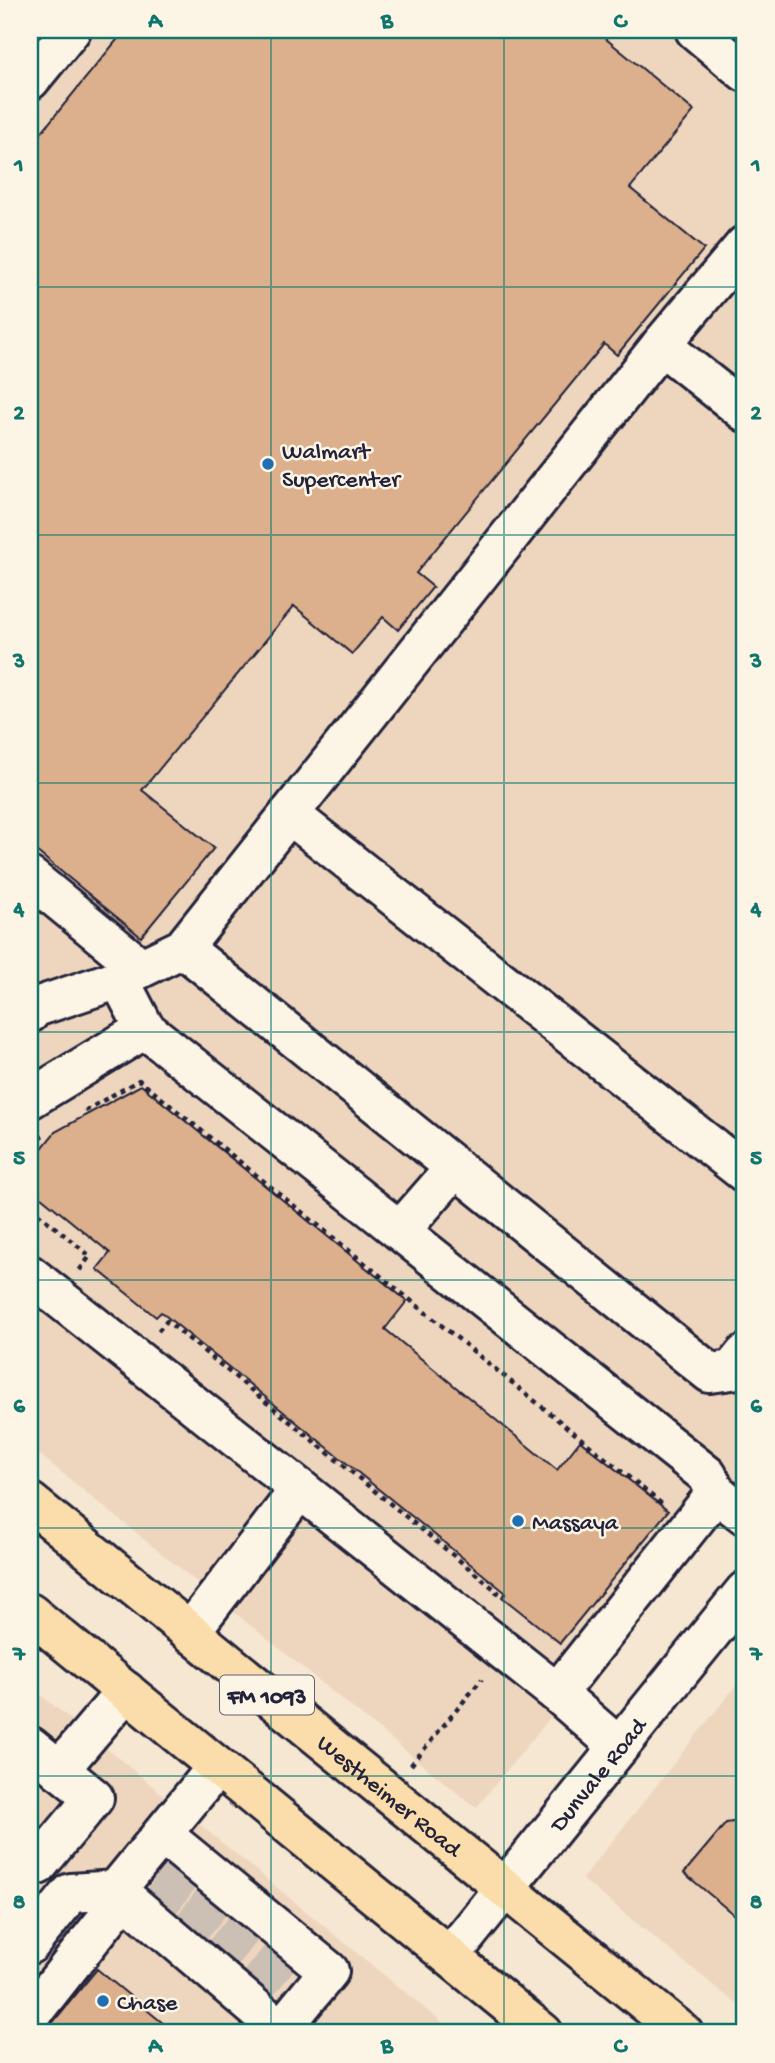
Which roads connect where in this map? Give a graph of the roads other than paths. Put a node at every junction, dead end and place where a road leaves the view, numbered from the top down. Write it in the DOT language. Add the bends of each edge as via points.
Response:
graph roads {
  1 [pos="71,30"];
  2 [pos="695,30"];
  3 [pos="745,72"];
  4 [pos="30,80"];
  5 [pos="745,245"];
  6 [pos="661,345"];
  7 [pos="745,412"];
  8 [pos="289,814"];
  9 [pos="30,877"];
  10 [pos="183,948"];
  11 [pos="130,973"];
  12 [pos="31,1009"];
  13 [pos="145,1028"];
  14 [pos="30,1099"];
  15 [pos="455,1168"];
  16 [pos="745,1173"];
  17 [pos="400,1231"];
  18 [pos="30,1275"];
  19 [pos="745,1354"];
  20 [pos="300,1489"];
  21 [pos="30,1502"];
  22 [pos="731,1504"];
  23 [pos="745,1591"];
  24 [pos="30,1613"];
  25 [pos="190,1632"];
  26 [pos="126,1691"];
  27 [pos="557,1693"];
  28 [pos="30,1746"];
  29 [pos="620,1747"];
  30 [pos="217,1767"];
  31 [pos="59,1770"];
  32 [pos="162,1834"];
  33 [pos="34,1862"];
  34 [pos="506,1888"];
  35 [pos="71,1893"];
  36 [pos="137,1902"];
  37 [pos="30,1944"];
  38 [pos="450,1956"];
  39 [pos="30,2016"];
  40 [pos="272,2029"];
  41 [pos="542,2033"];
  42 [pos="683,2033"];
  1 -- 4 [label="street"];
  2 -- 3 [label="street"];
  5 -- 6 [label="street"];
  6 -- 7 [label="street"];
  6 -- 8 [label="street"];
  8 -- 10 [label="street"];
  8 -- 16 [label="street"];
  9 -- 11 [label="street"];
  10 -- 11 [label="street"];
  10 -- 15 [label="street"];
  11 -- 12 [label="street"];
  11 -- 13 [label="street"];
  13 -- 14 [label="street"];
  13 -- 17 [label="street"];
  15 -- 17 [label="street"];
  15 -- 19 [label="street" via="709,1373 732,1370"];
  17 -- 22 [label="street" via="707,1475"];
  18 -- 20 [label="street"];
  20 -- 25 [label="street"];
  20 -- 27 [label="street"];
  21 -- 25 [label="main road, Westheimer Road / FM 1093"];
  22 -- 27 [label="street"];
  23 -- 29 [label="street, Dunvale Road"];
  24 -- 26 [label="main road"];
  25 -- 34 [label="main road, Westheimer Road / FM 1093"];
  26 -- 30 [label="main road"];
  26 -- 31 [label="street"];
  27 -- 29 [label="street"];
  28 -- 31 [label="street"];
  29 -- 34 [label="street, Dunvale Road"];
  30 -- 32 [label="street"];
  30 -- 38 [label="main road"];
  31 -- 33 [label="street" via="94,1798"];
  32 -- 36 [label="street"];
  32 -- 40 [label="street" via="187,1866 288,1948 329,1971 284,2026"];
  33 -- 35 [label="street"];
  34 -- 38 [label="street, Dunvale Road"];
  34 -- 42 [label="main road, Westheimer Road / FM 1093"];
  35 -- 36 [label="street"];
  35 -- 37 [label="street"];
  36 -- 39 [label="street"];
  36 -- 40 [label="street" via="252,1993"];
  38 -- 41 [label="main road"];
}
